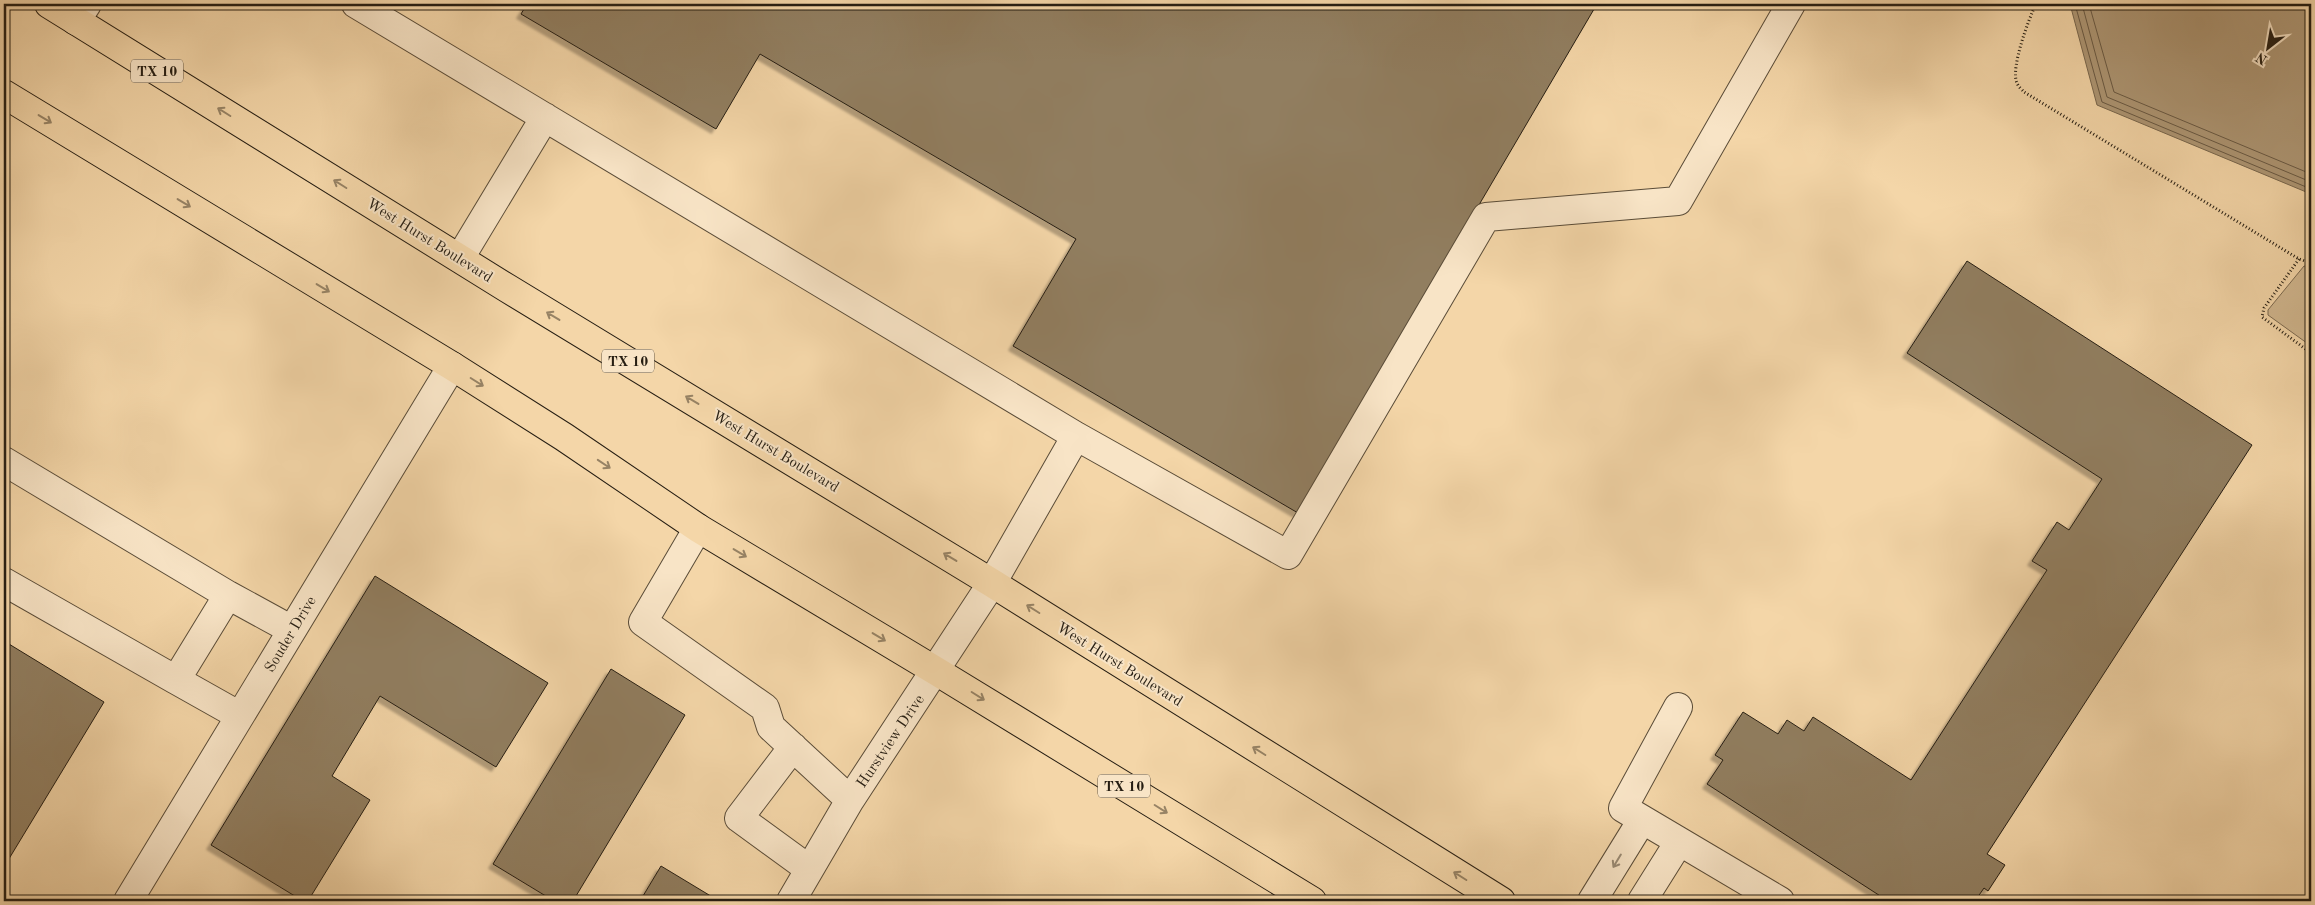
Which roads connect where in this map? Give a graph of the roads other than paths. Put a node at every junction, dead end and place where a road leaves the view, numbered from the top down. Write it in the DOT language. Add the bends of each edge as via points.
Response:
graph roads {
  1 [pos="49,4"];
  2 [pos="356,4"];
  3 [pos="1791,4"];
  4 [pos="82,12"];
  5 [pos="4,94"];
  6 [pos="545,117"];
  7 [pos="460,258"];
  8 [pos="452,366"];
  9 [pos="1076,436"];
  10 [pos="4,462"];
  11 [pos="698,528"];
  12 [pos="4,582"];
  13 [pos="992,583"];
  14 [pos="228,595"];
  15 [pos="292,630"];
  16 [pos="936,671"];
  17 [pos="176,680"];
  18 [pos="1678,707"];
  19 [pos="240,716"];
  20 [pos="793,747"];
  21 [pos="850,800"];
  22 [pos="1642,820"];
  23 [pos="1679,842"];
  24 [pos="809,869"];
  25 [pos="128,901"];
  26 [pos="791,901"];
  27 [pos="1312,901"];
  28 [pos="1501,901"];
  29 [pos="1592,901"];
  30 [pos="1642,901"];
  31 [pos="1780,901"];
  1 -- 4 [label="main road, West Hurst Boulevard / TX 10"];
  2 -- 6 [label="street"];
  3 -- 9 [label="street" via="1678,201 1486,217 1288,555"];
  7 -- 4 [label="main road, West Hurst Boulevard / TX 10, one-way"];
  5 -- 8 [label="main road, TX 10, one-way"];
  6 -- 7 [label="street"];
  6 -- 9 [label="street"];
  13 -- 7 [label="main road, West Hurst Boulevard / TX 10, one-way"];
  8 -- 11 [label="main road, TX 10, one-way"];
  8 -- 15 [label="street, Souder Drive"];
  9 -- 13 [label="street, Hurstview Drive"];
  10 -- 14 [label="street"];
  11 -- 16 [label="main road, TX 10, one-way"];
  11 -- 20 [label="street" via="643,622 765,708 771,727"];
  12 -- 17 [label="street"];
  13 -- 16 [label="street, Hurstview Drive"];
  28 -- 13 [label="main road, West Hurst Boulevard / TX 10, one-way"];
  14 -- 15 [label="street"];
  14 -- 17 [label="street"];
  15 -- 19 [label="street, Souder Drive"];
  16 -- 21 [label="street, Hurstview Drive"];
  16 -- 27 [label="main road, TX 10, one-way"];
  17 -- 19 [label="street"];
  18 -- 22 [label="street" via="1623,808"];
  19 -- 25 [label="street, Souder Drive"];
  20 -- 21 [label="street"];
  20 -- 24 [label="street" via="739,818"];
  21 -- 24 [label="street, Hurstview Drive"];
  22 -- 23 [label="street"];
  22 -- 29 [label="street, one-way"];
  23 -- 30 [label="street"];
  23 -- 31 [label="street"];
  24 -- 26 [label="street, Hurstview Drive"];
}
